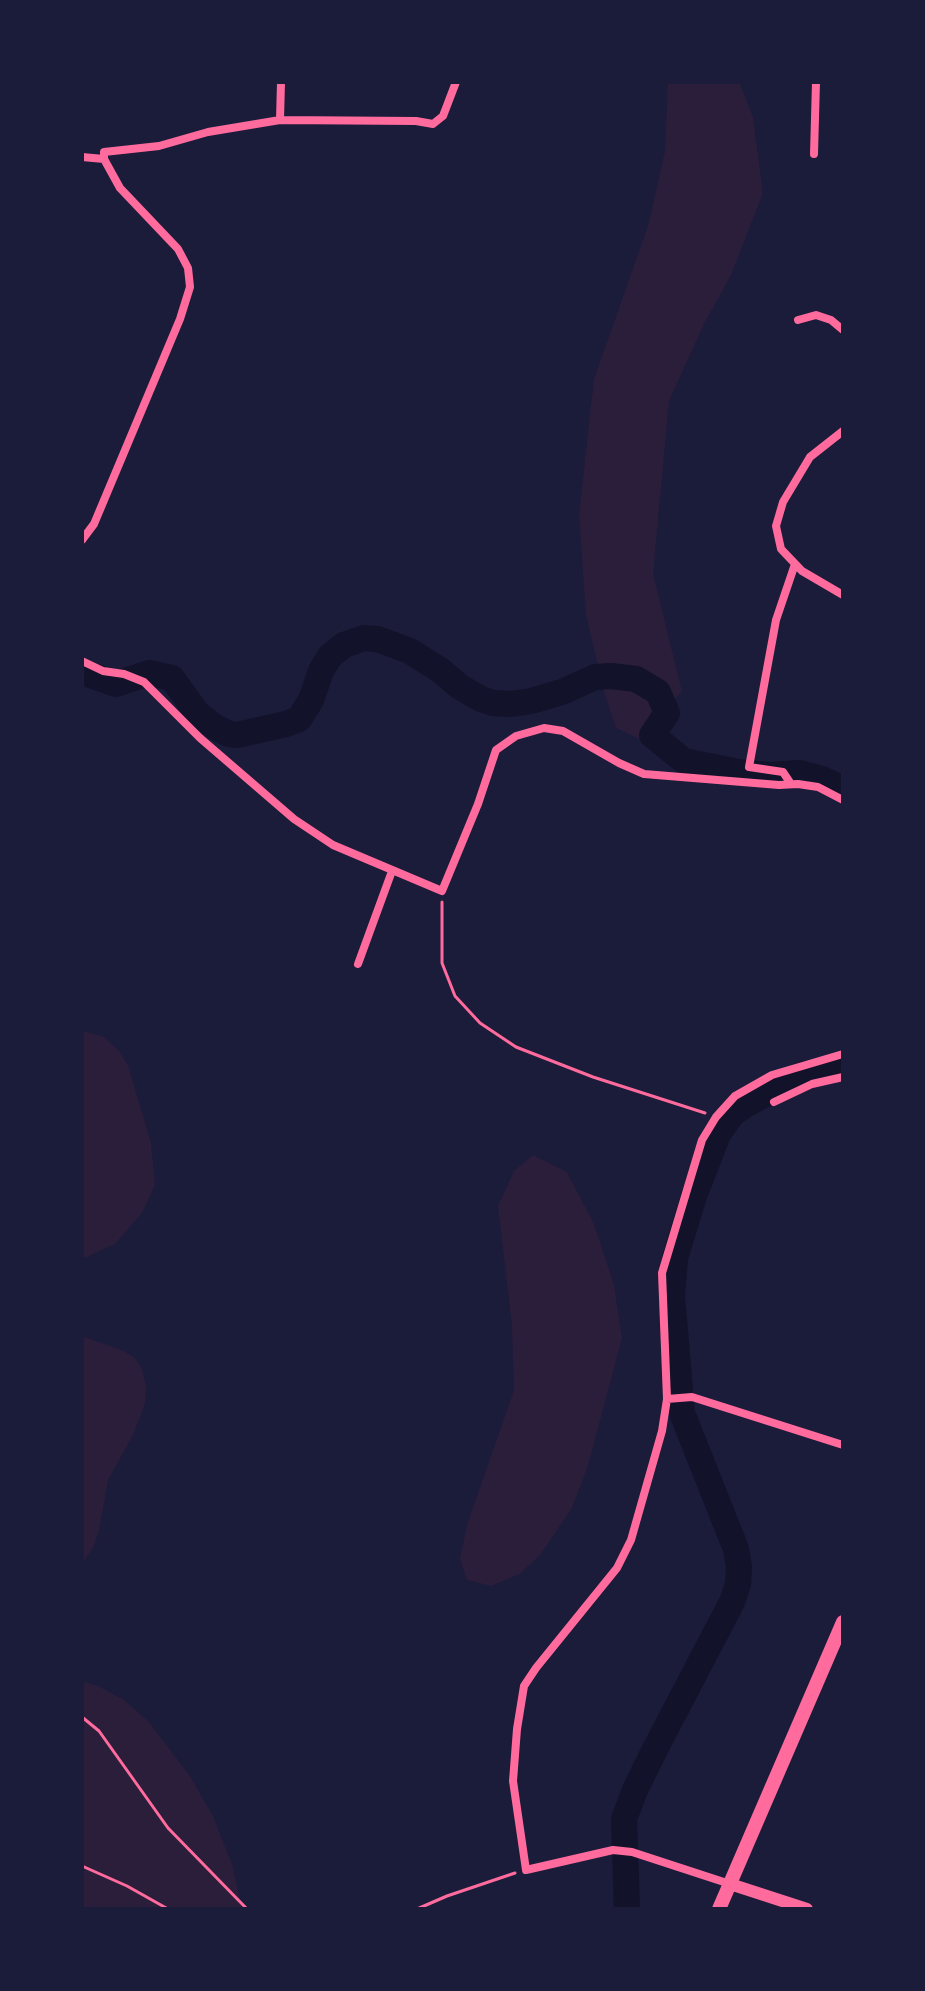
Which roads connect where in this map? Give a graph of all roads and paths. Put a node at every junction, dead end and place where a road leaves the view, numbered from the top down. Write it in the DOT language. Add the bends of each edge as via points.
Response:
graph roads {
  1 [pos="281,82"];
  2 [pos="456,82"];
  3 [pos="816,82"];
  4 [pos="280,120"];
  5 [pos="814,154"];
  6 [pos="82,157"];
  7 [pos="104,159"];
  8 [pos="798,320"];
  9 [pos="843,330"];
  10 [pos="843,431"];
  11 [pos="82,540"];
  12 [pos="795,564"];
  13 [pos="843,595"];
  14 [pos="82,661"];
  15 [pos="791,784"];
  16 [pos="843,800"];
  17 [pos="392,871"];
  18 [pos="442,891"];
  19 [pos="358,964"];
  20 [pos="843,1054"];
  21 [pos="843,1077"];
  22 [pos="774,1102"];
  23 [pos="716,1117"];
  24 [pos="667,1399"];
  25 [pos="843,1445"];
  26 [pos="843,1622"];
  27 [pos="82,1717"];
  28 [pos="82,1866"];
  29 [pos="526,1870"];
  30 [pos="730,1884"];
  31 [pos="168,1909"];
  32 [pos="247,1909"];
  33 [pos="417,1909"];
  34 [pos="719,1909"];
  35 [pos="807,1909"];
  1 -- 4 [label="street"];
  2 -- 4 [label="street" via="443,116 433,124"];
  3 -- 5 [label="street"];
  4 -- 7 [label="street" via="104,152"];
  6 -- 7 [label="street"];
  7 -- 11 [label="street" via="120,188 178,249 190,287 94,524"];
  8 -- 9 [label="street" via="816,315"];
  10 -- 12 [label="street" via="810,457 783,502 776,526 781,549"];
  12 -- 13 [label="street"];
  12 -- 15 [label="street" via="776,620 749,767 783,772"];
  14 -- 17 [label="street" via="144,682 294,819 333,845"];
  15 -- 16 [label="street" via="818,787"];
  15 -- 18 [label="street" via="644,774 563,731 544,728 516,736 496,750"];
  17 -- 18 [label="street"];
  17 -- 19 [label="street"];
  18 -- 23 [label="path" via="442,963 455,996 480,1023 516,1047"];
  20 -- 23 [label="street" via="772,1075 735,1096"];
  21 -- 22 [label="street"];
  23 -- 24 [label="street" via="702,1140 662,1273"];
  24 -- 25 [label="street" via="692,1397"];
  24 -- 29 [label="street" via="631,1540 617,1568 524,1686 513,1781"];
  26 -- 30 [label="main road"];
  27 -- 32 [label="path" via="99,1731 168,1828"];
  28 -- 31 [label="path"];
  29 -- 30 [label="street" via="613,1850"];
  29 -- 33 [label="path"];
  30 -- 34 [label="main road"];
  30 -- 35 [label="main road"];
}
